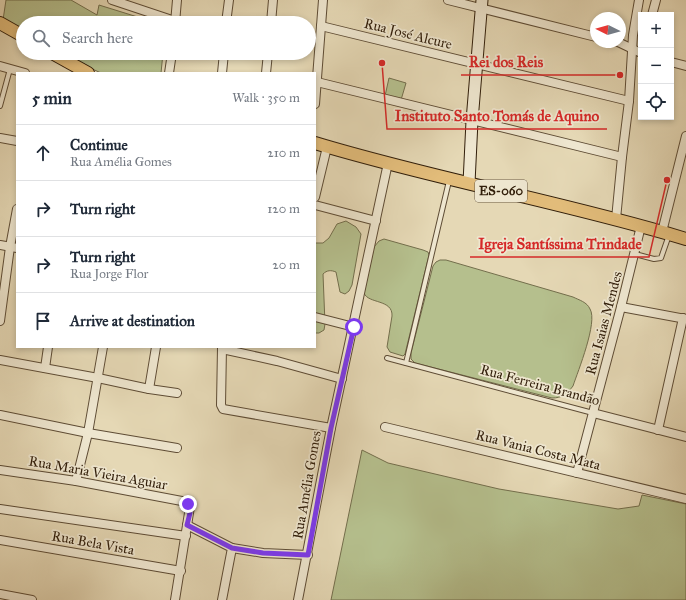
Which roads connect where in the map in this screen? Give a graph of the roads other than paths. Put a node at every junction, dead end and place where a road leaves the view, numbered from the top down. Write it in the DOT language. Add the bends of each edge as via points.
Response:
graph roads {
  1 [pos="112,0"];
  2 [pos="177,0"];
  3 [pos="229,0"];
  4 [pos="273,0"];
  5 [pos="323,0"];
  6 [pos="448,0"];
  7 [pos="639,0"];
  8 [pos="656,0"];
  9 [pos="479,4"];
  10 [pos="653,12"];
  11 [pos="158,16"];
  12 [pos="176,16"];
  13 [pos="227,16"];
  14 [pos="272,16"];
  15 [pos="0,23"];
  16 [pos="321,26"];
  17 [pos="16,32"];
  18 [pos="590,35"];
  19 [pos="626,45"];
  20 [pos="633,48"];
  21 [pos="638,51"];
  22 [pos="63,60"];
  23 [pos="171,60"];
  24 [pos="223,60"];
  25 [pos="267,60"];
  26 [pos="674,63"];
  27 [pos="474,64"];
  28 [pos="0,66"];
  29 [pos="686,66"];
  30 [pos="10,69"];
  31 [pos="21,72"];
  32 [pos="82,72"];
  33 [pos="170,72"];
  34 [pos="222,72"];
  35 [pos="266,72"];
  36 [pos="317,82"];
  37 [pos="316,93"];
  38 [pos="629,102"];
  39 [pos="0,106"];
  40 [pos="469,120"];
  41 [pos="686,136"];
  42 [pos="0,138"];
  43 [pos="16,141"];
  44 [pos="316,144"];
  45 [pos="327,147"];
  46 [pos="622,158"];
  47 [pos="388,163"];
  48 [pos="460,181"];
  49 [pos="316,193"];
  50 [pos="316,205"];
  51 [pos="16,218"];
  52 [pos="616,220"];
  53 [pos="376,221"];
  54 [pos="641,226"];
  55 [pos="666,233"];
  56 [pos="686,239"];
  57 [pos="0,245"];
  58 [pos="13,247"];
  59 [pos="635,254"];
  60 [pos="621,307"];
  61 [pos="316,317"];
  62 [pos="685,318"];
  63 [pos="0,321"];
  64 [pos="354,327"];
  65 [pos="48,348"];
  66 [pos="103,348"];
  67 [pos="156,348"];
  68 [pos="222,348"];
  69 [pos="387,358"];
  70 [pos="0,360"];
  71 [pos="406,363"];
  72 [pos="45,368"];
  73 [pos="98,378"];
  74 [pos="342,379"];
  75 [pos="149,389"];
  76 [pos="177,393"];
  77 [pos="594,413"];
  78 [pos="0,415"];
  79 [pos="385,427"];
  80 [pos="331,428"];
  81 [pos="658,430"];
  82 [pos="88,433"];
  83 [pos="686,437"];
  84 [pos="177,448"];
  85 [pos="0,470"];
  86 [pos="577,473"];
  87 [pos="76,481"];
  88 [pos="686,499"];
  89 [pos="0,509"];
  90 [pos="187,525"];
  91 [pos="186,536"];
  92 [pos="0,540"];
  93 [pos="232,548"];
  94 [pos="308,555"];
  95 [pos="181,571"];
  96 [pos="0,594"];
  97 [pos="32,600"];
  98 [pos="175,600"];
  99 [pos="222,600"];
  100 [pos="298,600"];
  1 -- 11 [label="street"];
  2 -- 12 [label="street"];
  3 -- 13 [label="street"];
  4 -- 14 [label="street"];
  5 -- 16 [label="street"];
  6 -- 9 [label="street"];
  7 -- 20 [label="street"];
  8 -- 10 [label="street"];
  9 -- 18 [label="street"];
  9 -- 27 [label="street"];
  15 -- 17 [label="main road"];
  16 -- 27 [label="street, Rua José Alcure"];
  16 -- 36 [label="street"];
  19 -- 20 [label="street"];
  20 -- 21 [label="street"];
  20 -- 38 [label="street"];
  22 -- 32 [label="main road"];
  23 -- 33 [label="street"];
  24 -- 34 [label="street"];
  25 -- 35 [label="street"];
  26 -- 29 [label="street"];
  27 -- 38 [label="street, Rua José Alcure"];
  27 -- 40 [label="street"];
  28 -- 30 [label="street"];
  30 -- 31 [label="street"];
  30 -- 39 [label="lane"];
  36 -- 37 [label="street"];
  36 -- 40 [label="street"];
  38 -- 46 [label="street"];
  40 -- 46 [label="street"];
  40 -- 48 [label="street"];
  41 -- 55 [label="street"];
  42 -- 43 [label="street"];
  44 -- 45 [label="main road, ES-060"];
  45 -- 47 [label="main road, ES-060"];
  45 -- 49 [label="street"];
  46 -- 52 [label="street"];
  47 -- 48 [label="main road, ES-060"];
  47 -- 53 [label="street, Rua Amélia Gomes"];
  48 -- 52 [label="main road, ES-060"];
  48 -- 71 [label="lane"];
  50 -- 53 [label="street"];
  51 -- 58 [label="street"];
  52 -- 54 [label="main road, ES-060"];
  53 -- 64 [label="street, Rua Amélia Gomes"];
  54 -- 55 [label="main road, ES-060"];
  54 -- 59 [label="street, Rua Isaias Mendes"];
  55 -- 56 [label="main road, ES-060"];
  55 -- 59 [label="lane" via="662,258 654,259"];
  57 -- 58 [label="street"];
  58 -- 63 [label="street"];
  59 -- 60 [label="street, Rua Isaias Mendes"];
  60 -- 62 [label="street"];
  60 -- 77 [label="street, Rua Isaias Mendes"];
  61 -- 64 [label="street"];
  62 -- 81 [label="street"];
  64 -- 74 [label="street, Rua Amélia Gomes"];
  65 -- 72 [label="street"];
  66 -- 73 [label="street"];
  67 -- 75 [label="street"];
  68 -- 74 [label="street"];
  68 -- 80 [label="street" via="223,409"];
  69 -- 71 [label="lane, Rua Ferreira Brandão"];
  70 -- 72 [label="street"];
  71 -- 77 [label="lane, Rua Ferreira Brandão"];
  72 -- 73 [label="street"];
  73 -- 75 [label="street"];
  73 -- 82 [label="street"];
  74 -- 80 [label="street, Rua Amélia Gomes"];
  75 -- 76 [label="street"];
  77 -- 81 [label="street, Rua Ferreira Brandão"];
  77 -- 86 [label="street, Rua Isaias Mendes"];
  78 -- 82 [label="street"];
  79 -- 86 [label="street, Rua Vania Costa Mata"];
  80 -- 94 [label="street, Rua Amélia Gomes"];
  81 -- 83 [label="street, Rua Ferreira Brandão"];
  82 -- 84 [label="street"];
  82 -- 87 [label="street"];
  85 -- 87 [label="street, Rua Maria Vieira Aguiar"];
  86 -- 88 [label="street, Rua Vania Costa Mata"];
  87 -- 90 [label="street, Rua Maria Vieira Aguiar" via="185,501 190,507"];
  89 -- 91 [label="street"];
  90 -- 91 [label="street"];
  90 -- 93 [label="street"];
  91 -- 95 [label="street"];
  92 -- 95 [label="street, Rua Bela Vista"];
  93 -- 94 [label="street" via="263,553"];
  93 -- 99 [label="street"];
  94 -- 100 [label="street, Rua Amélia Gomes"];
  95 -- 98 [label="street"];
  96 -- 97 [label="street"];
}
